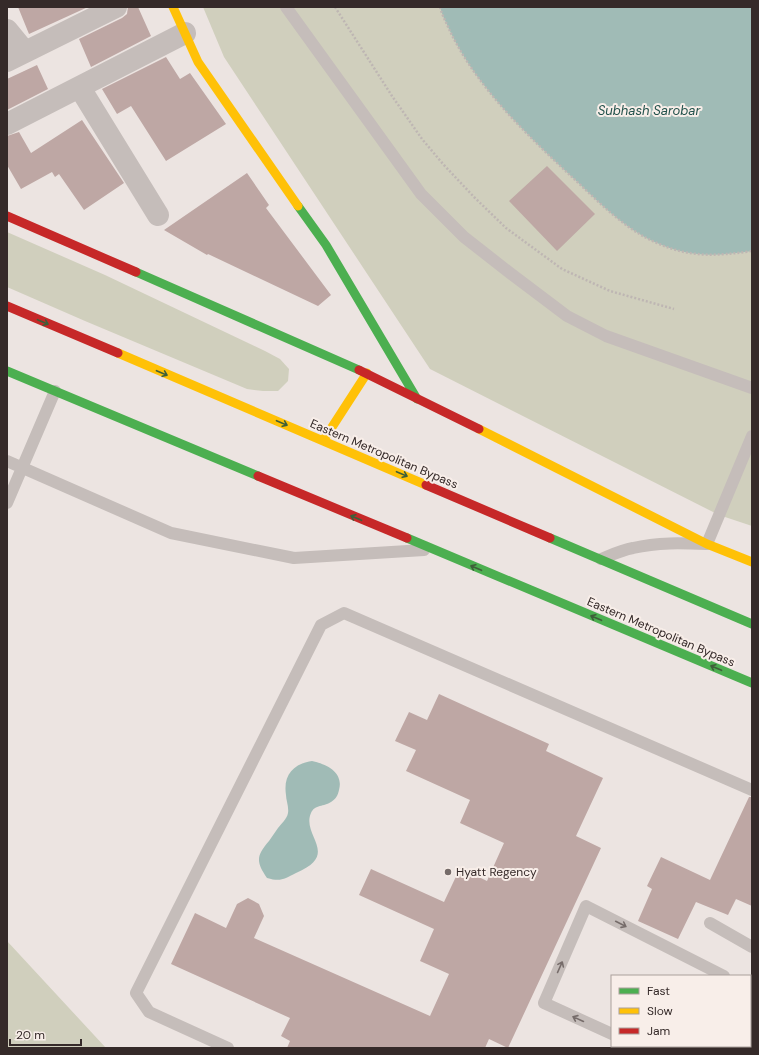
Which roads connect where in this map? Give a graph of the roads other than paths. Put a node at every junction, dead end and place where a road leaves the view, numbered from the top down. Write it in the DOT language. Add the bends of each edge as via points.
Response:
graph roads {
  1 [pos="116,7"];
  2 [pos="173,7"];
  3 [pos="286,7"];
  4 [pos="7,30"];
  5 [pos="185,34"];
  6 [pos="16,57"];
  7 [pos="80,88"];
  8 [pos="7,124"];
  9 [pos="158,214"];
  10 [pos="7,216"];
  11 [pos="7,306"];
  12 [pos="7,371"];
  13 [pos="367,373"];
  14 [pos="752,388"];
  15 [pos="55,391"];
  16 [pos="418,399"];
  17 [pos="752,436"];
  18 [pos="323,441"];
  19 [pos="7,461"];
  20 [pos="22,467"];
  21 [pos="7,503"];
  22 [pos="707,544"];
  23 [pos="433,550"];
  24 [pos="600,559"];
  25 [pos="752,562"];
  26 [pos="752,624"];
  27 [pos="752,683"];
  28 [pos="752,790"];
  29 [pos="710,923"];
  30 [pos="752,947"];
  31 [pos="722,975"];
  32 [pos="611,1034"];
  33 [pos="228,1048"];
  1 -- 6 [label="street"];
  2 -- 5 [label="main road"];
  3 -- 14 [label="lane" via="421,194 464,237 568,316 606,336"];
  4 -- 6 [label="street"];
  5 -- 7 [label="street"];
  5 -- 16 [label="main road" via="198,62 326,245"];
  7 -- 8 [label="street"];
  7 -- 9 [label="street"];
  10 -- 13 [label="main road"];
  11 -- 18 [label="main road, Eastern Metropolitan Bypass, one-way"];
  12 -- 15 [label="main road, Eastern Metropolitan Bypass"];
  13 -- 16 [label="main road"];
  13 -- 18 [label="main road"];
  15 -- 20 [label="lane"];
  23 -- 15 [label="main road, Eastern Metropolitan Bypass, one-way"];
  16 -- 22 [label="main road"];
  17 -- 22 [label="lane"];
  18 -- 24 [label="main road, Eastern Metropolitan Bypass, one-way"];
  19 -- 20 [label="lane"];
  20 -- 21 [label="lane"];
  20 -- 23 [label="lane" via="171,533 294,558"];
  22 -- 24 [label="lane" via="653,544"];
  22 -- 25 [label="main road"];
  27 -- 23 [label="main road, Eastern Metropolitan Bypass, one-way"];
  24 -- 26 [label="main road, Eastern Metropolitan Bypass"];
  28 -- 33 [label="lane" via="344,613 321,625 136,993 149,1012"];
  29 -- 30 [label="lane"];
  32 -- 31 [label="lane, one-way" via="544,1003 586,906"];
}
